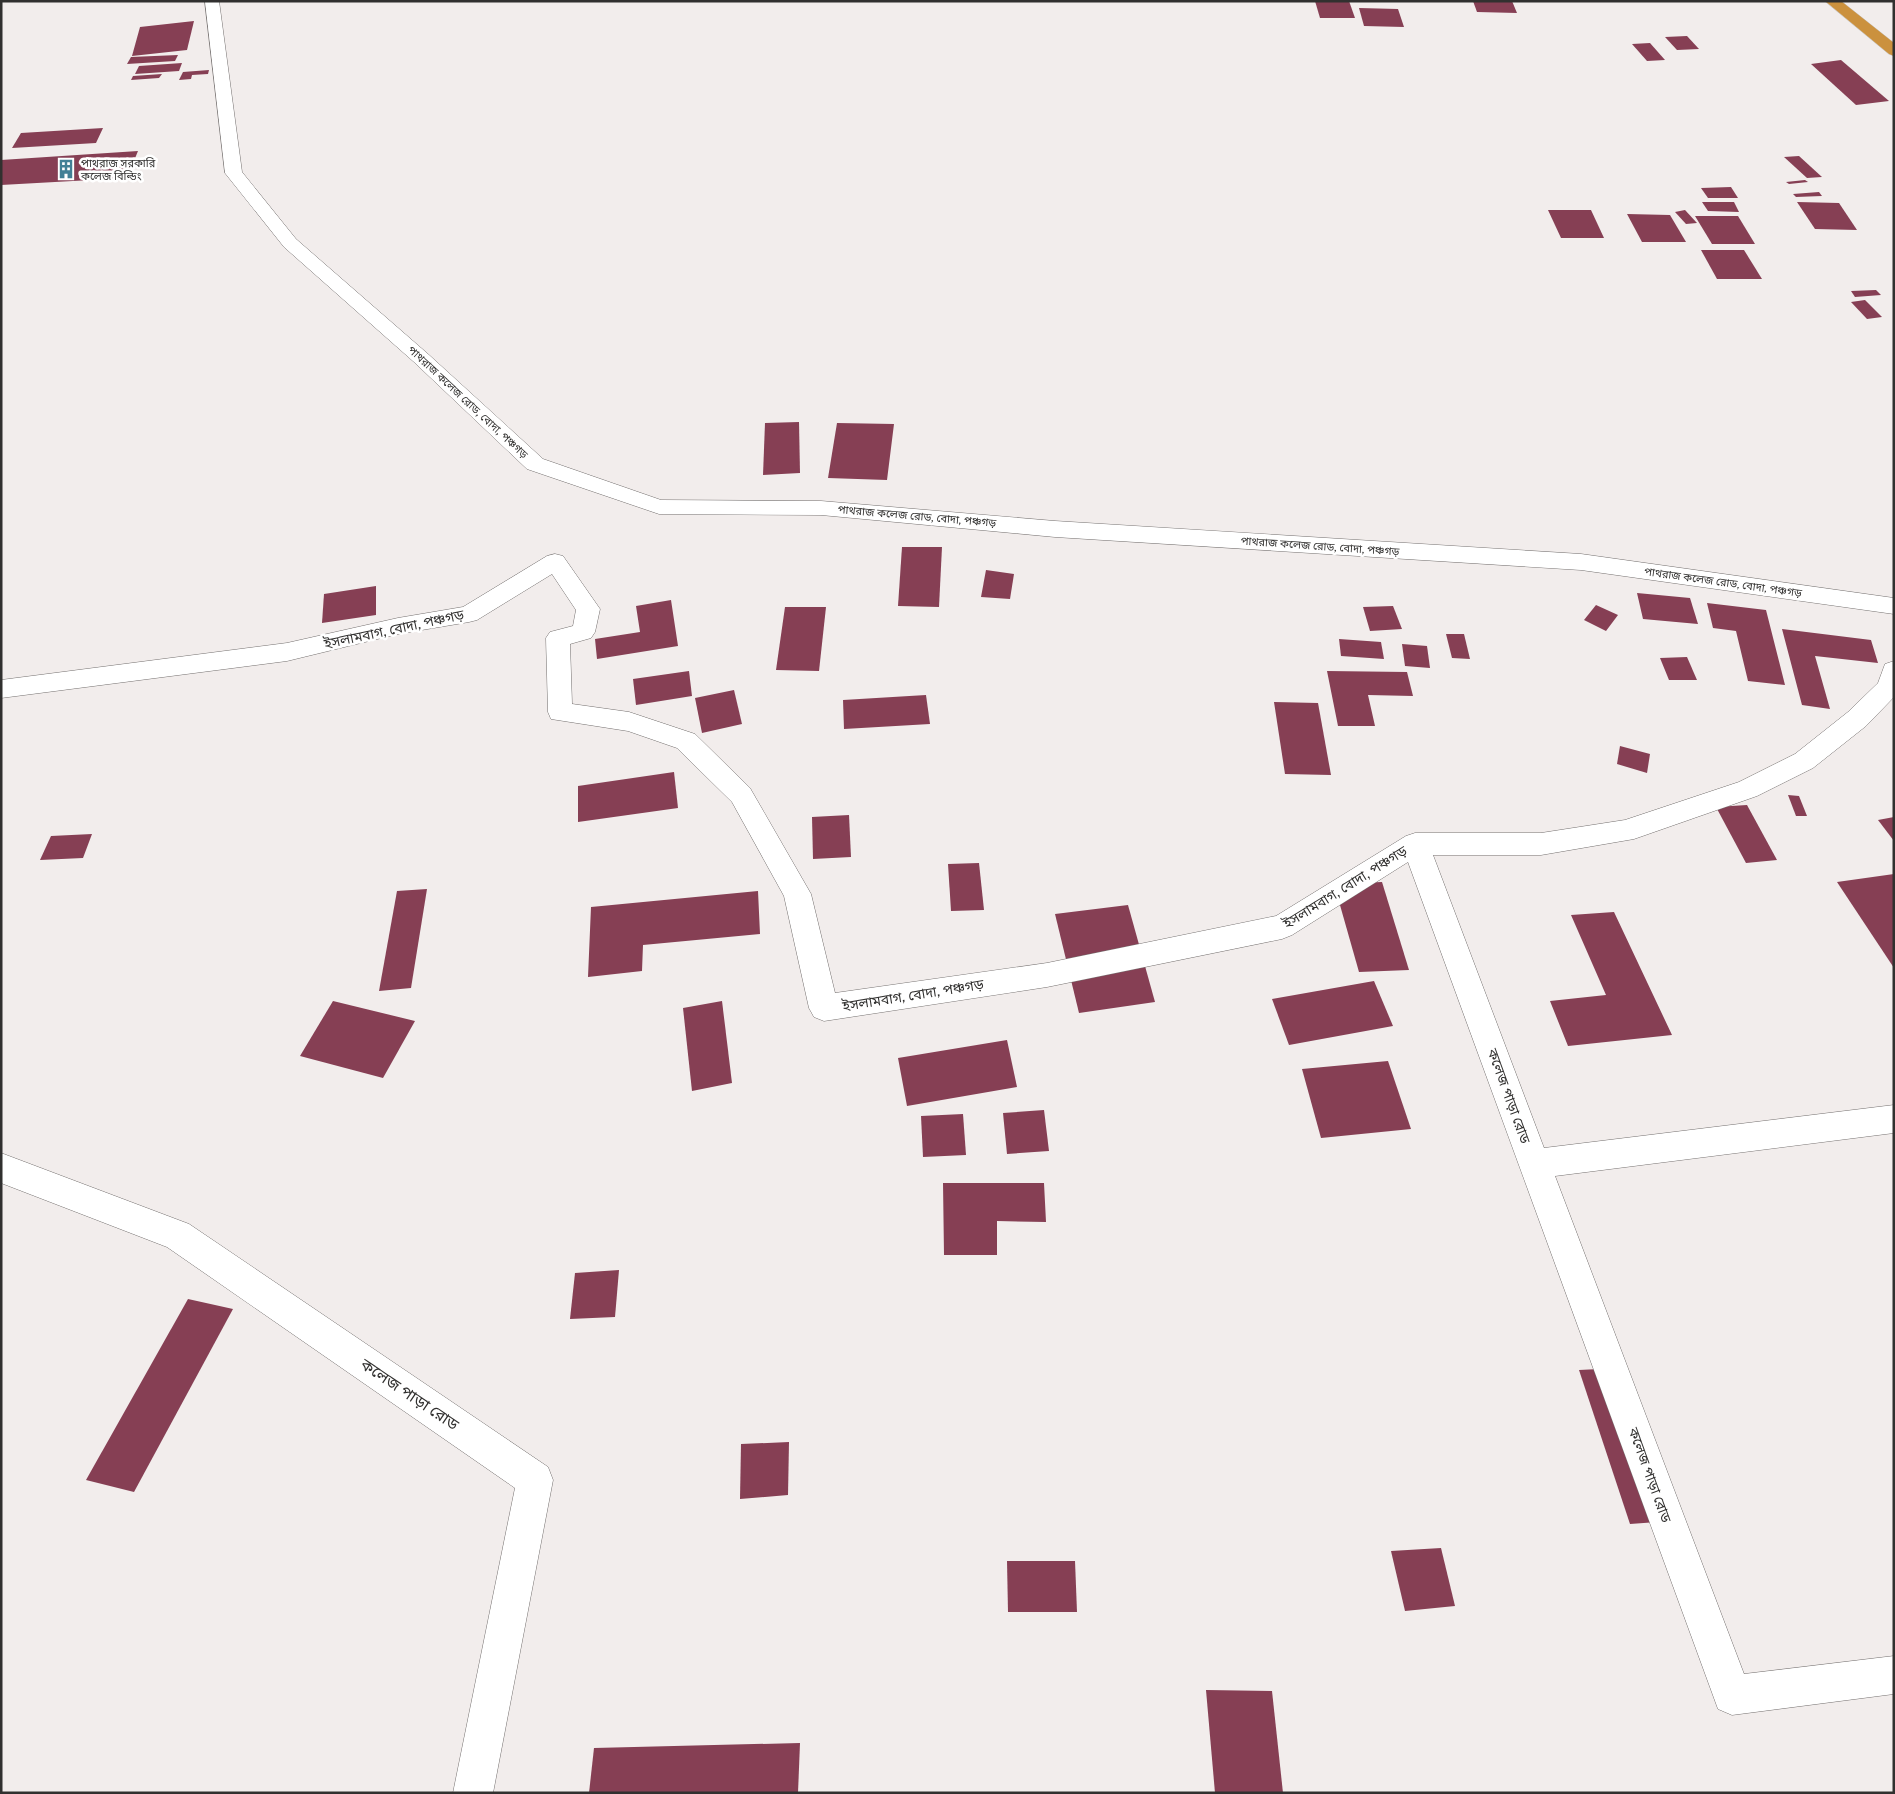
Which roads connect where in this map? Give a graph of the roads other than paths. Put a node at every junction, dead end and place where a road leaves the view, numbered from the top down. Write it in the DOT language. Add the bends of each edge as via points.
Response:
graph roads {
  1 [pos="212,1"];
  2 [pos="1832,1"];
  3 [pos="1894,50"];
  4 [pos="1894,606"];
  5 [pos="1894,670"];
  6 [pos="1,689"];
  7 [pos="1415,844"];
  8 [pos="1894,1119"];
  9 [pos="1542,1163"];
  10 [pos="1,1168"];
  11 [pos="1894,1676"];
  12 [pos="473,1793"];
  1 -- 4 [label="street, পাথরাজ কলেজ রোড, বোদা, পঞ্চগড়" via="234,173 290,243 422,358 535,464 659,507 821,508 1055,529 1581,562"];
  2 -- 3 [label="highway"];
  5 -- 7 [label="street" via="1890,687 1856,719 1804,761 1748,789 1625,831 1541,844"];
  6 -- 7 [label="street, ইসলামবাগ, বোদা, পঞ্চগড়" via="287,652 398,626 469,614 555,562 588,609 582,632 558,638 560,712 629,722 686,741 741,796 797,894 824,1008 1047,975 1282,927"];
  7 -- 11 [label="street, কলেজ পাড়া রোড" via="1732,1695"];
  8 -- 9 [label="street"];
  10 -- 12 [label="street, কলেজ পাড়া রোড" via="178,1235 535,1480"];
}
